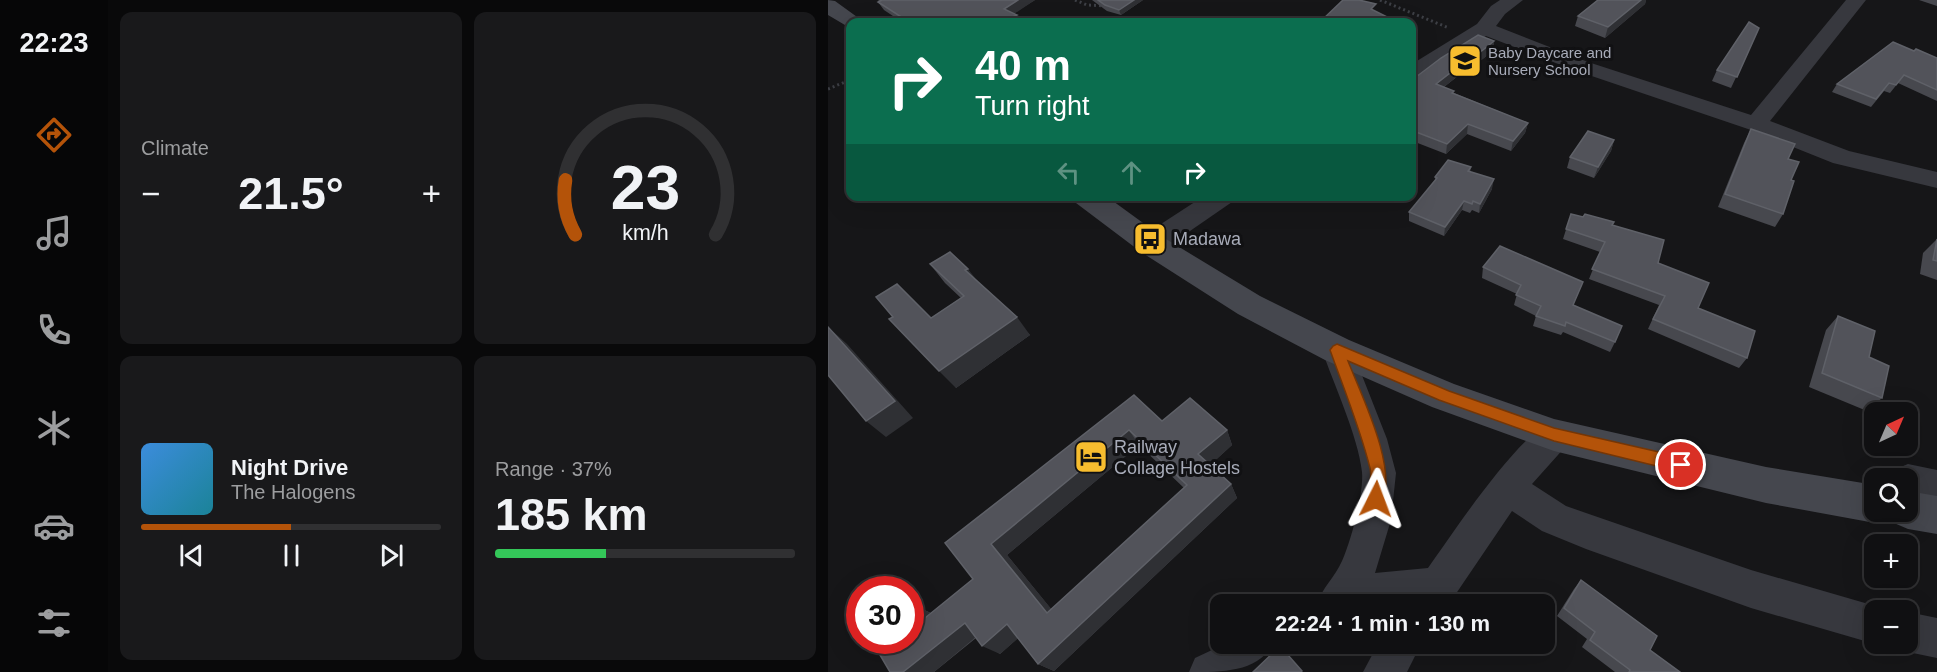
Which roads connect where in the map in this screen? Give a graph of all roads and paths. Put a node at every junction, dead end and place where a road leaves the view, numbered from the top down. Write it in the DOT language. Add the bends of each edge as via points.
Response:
graph roads {
  1 [pos="1075,0"];
  2 [pos="1380,0"];
  3 [pos="1513,0"];
  4 [pos="1856,0"];
  5 [pos="828,5"];
  6 [pos="1112,5"];
  7 [pos="847,18"];
  8 [pos="1475,33"];
  9 [pos="1416,70"];
  10 [pos="846,81"];
  11 [pos="828,88"];
  12 [pos="1756,124"];
  13 [pos="1937,180"];
  14 [pos="1093,201"];
  15 [pos="1216,201"];
  16 [pos="1151,244"];
  17 [pos="1337,350"];
  18 [pos="1554,435"];
  19 [pos="1864,484"];
  20 [pos="1918,485"];
  21 [pos="1937,486"];
  22 [pos="1507,488"];
  23 [pos="1918,512"];
  24 [pos="1937,515"];
  25 [pos="1343,594"];
  26 [pos="1433,594"];
  27 [pos="1864,621"];
  28 [pos="1918,634"];
  29 [pos="1937,638"];
  30 [pos="1240,654"];
  31 [pos="1395,654"];
  32 [pos="1209,672"];
  33 [pos="1383,672"];
  1 -- 6 [label="path" via="1092,6"];
  2 -- 8 [label="path"];
  3 -- 8 [label="street"];
  4 -- 12 [label="street"];
  5 -- 7 [label="street"];
  8 -- 9 [label="street"];
  8 -- 12 [label="street"];
  10 -- 11 [label="path"];
  12 -- 13 [label="street" via="1842,157"];
  14 -- 16 [label="street"];
  15 -- 16 [label="street"];
  16 -- 17 [label="street" via="1249,305"];
  17 -- 18 [label="street" via="1444,396"];
  17 -- 25 [label="street" via="1379,472 1373,520 1357,572"];
  18 -- 19 [label="street" via="1766,484"];
  18 -- 22 [label="street"];
  20 -- 21 [label="street"];
  22 -- 26 [label="street"];
  22 -- 27 [label="street" via="1556,519 1586,531 1751,589"];
  23 -- 24 [label="street"];
  28 -- 29 [label="street"];
  30 -- 32 [label="street"];
  31 -- 33 [label="street"];
}
